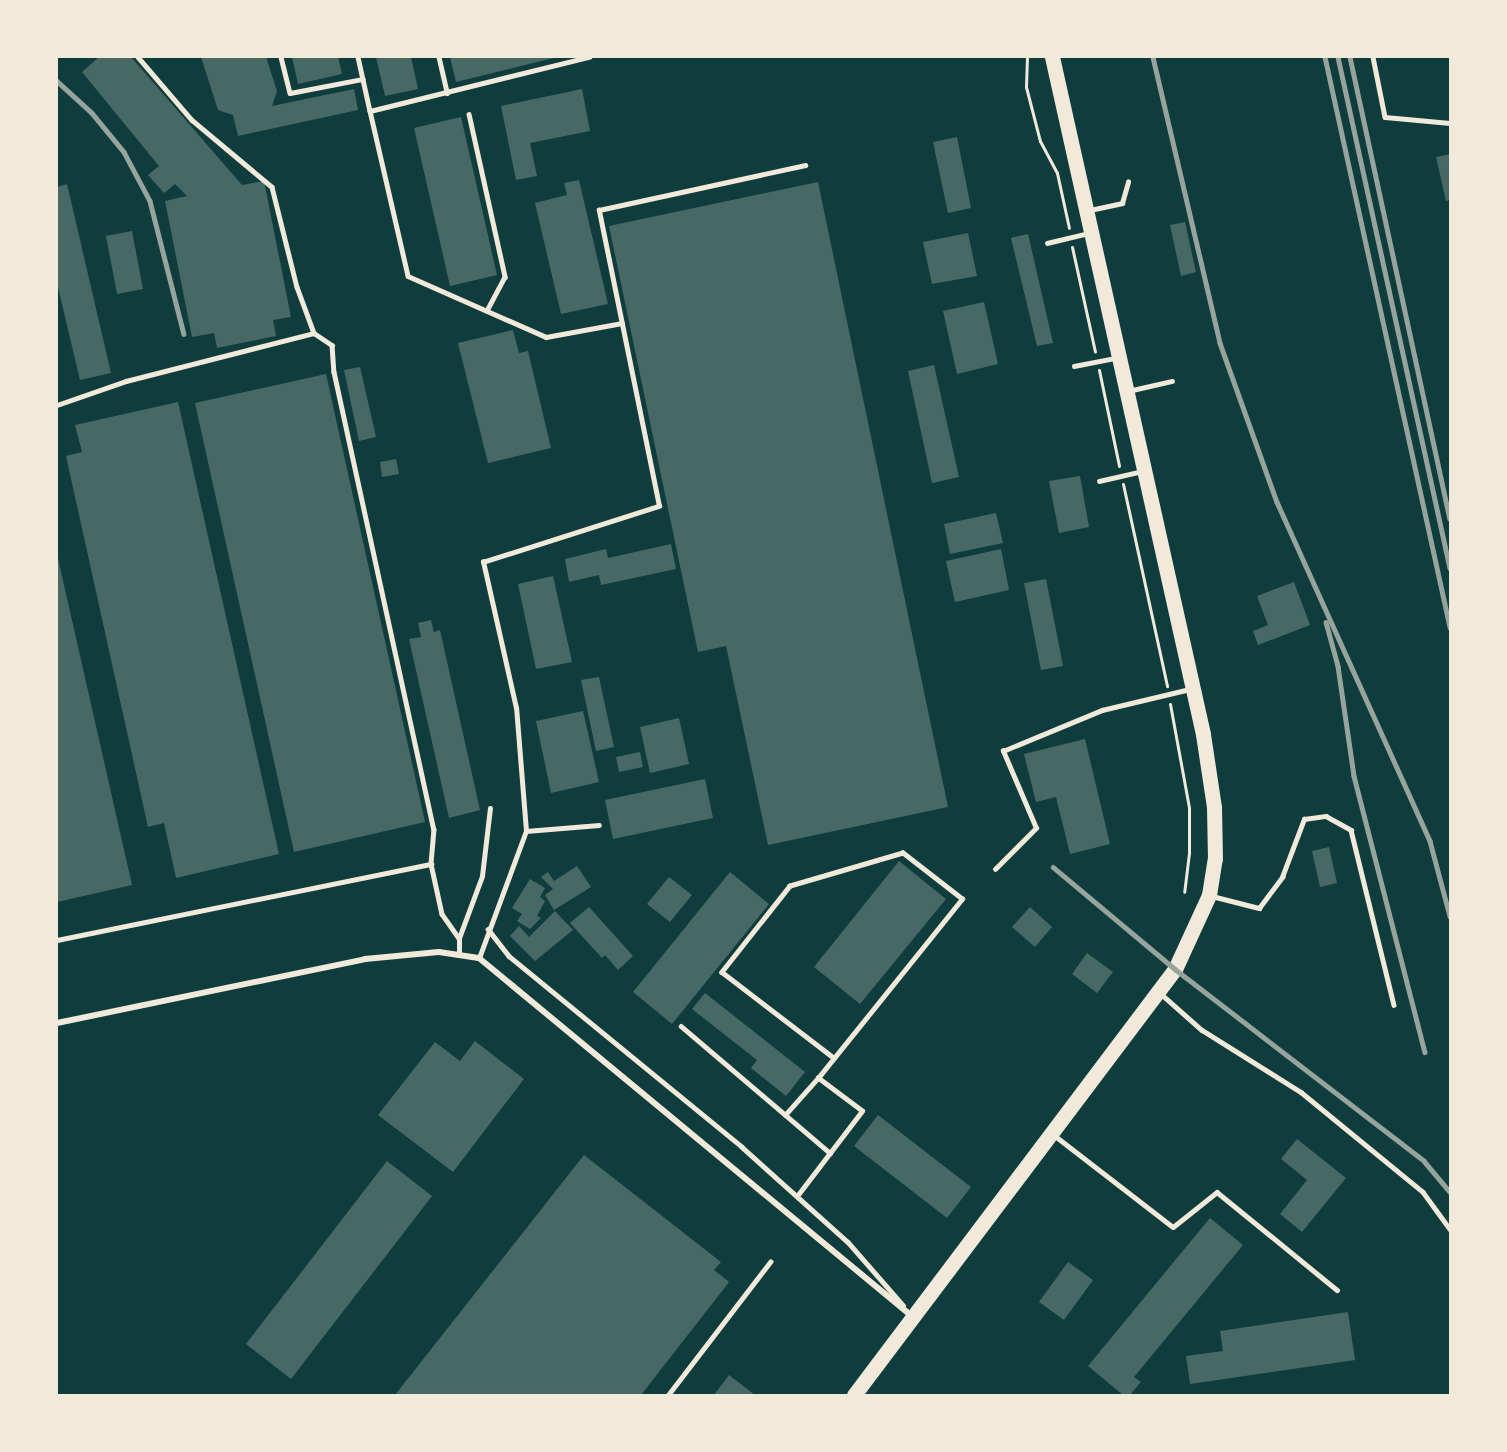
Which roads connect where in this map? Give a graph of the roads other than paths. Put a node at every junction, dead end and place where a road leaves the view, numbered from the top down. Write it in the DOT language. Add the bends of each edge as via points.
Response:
graph roads {
  1 [pos="138,57"];
  2 [pos="281,57"];
  3 [pos="358,57"];
  4 [pos="439,57"];
  5 [pos="589,57"];
  6 [pos="1052,57"];
  7 [pos="1373,57"];
  8 [pos="363,79"];
  9 [pos="447,93"];
  10 [pos="370,111"];
  11 [pos="469,114"];
  12 [pos="1450,123"];
  13 [pos="805,165"];
  14 [pos="1128,182"];
  15 [pos="1087,211"];
  16 [pos="1092,233"];
  17 [pos="1047,243"];
  18 [pos="487,311"];
  19 [pos="622,323"];
  20 [pos="314,333"];
  21 [pos="1119,357"];
  22 [pos="1074,366"];
  23 [pos="1172,381"];
  24 [pos="1127,391"];
  25 [pos="57,405"];
  26 [pos="1144,471"];
  27 [pos="1099,481"];
  28 [pos="1193,688"];
  29 [pos="490,808"];
  30 [pos="599,825"];
  31 [pos="526,831"];
  32 [pos="431,864"];
  33 [pos="995,870"];
  34 [pos="1209,895"];
  35 [pos="488,929"];
  36 [pos="459,938"];
  37 [pos="57,940"];
  38 [pos="459,955"];
  39 [pos="479,958"];
  40 [pos="1158,991"];
  41 [pos="1394,1005"];
  42 [pos="57,1023"];
  43 [pos="681,1026"];
  44 [pos="834,1058"];
  45 [pos="818,1078"];
  46 [pos="785,1115"];
  47 [pos="1051,1133"];
  48 [pos="830,1153"];
  49 [pos="797,1197"];
  50 [pos="1450,1229"];
  51 [pos="770,1262"];
  52 [pos="1337,1290"];
  53 [pos="913,1318"];
  54 [pos="668,1395"];
  55 [pos="854,1395"];
  1 -- 20 [label="lane" via="192,120 272,187 297,287"];
  2 -- 8 [label="lane" via="290,93"];
  3 -- 8 [label="lane"];
  4 -- 9 [label="lane"];
  5 -- 9 [label="lane"];
  6 -- 15 [label="main road"];
  7 -- 12 [label="lane" via="1385,117"];
  8 -- 10 [label="lane"];
  9 -- 10 [label="lane"];
  10 -- 18 [label="lane" via="408,276"];
  11 -- 18 [label="lane" via="505,277"];
  13 -- 19 [label="lane" via="599,210"];
  14 -- 15 [label="lane" via="1122,203"];
  15 -- 16 [label="main road"];
  16 -- 17 [label="lane"];
  16 -- 21 [label="main road"];
  18 -- 19 [label="lane" via="546,337"];
  19 -- 31 [label="lane" via="659,506 483,562 516,708"];
  20 -- 25 [label="lane" via="126,381"];
  20 -- 32 [label="lane" via="332,345 334,372 434,829"];
  21 -- 22 [label="lane"];
  21 -- 24 [label="main road"];
  23 -- 24 [label="lane"];
  24 -- 26 [label="main road"];
  26 -- 27 [label="lane"];
  26 -- 28 [label="main road"];
  28 -- 33 [label="lane" via="1102,710 1003,751 1036,828"];
  28 -- 34 [label="main road" via="1214,807 1215,859"];
  29 -- 36 [label="lane" via="482,876"];
  30 -- 31 [label="lane"];
  31 -- 35 [label="lane"];
  32 -- 36 [label="lane" via="442,914"];
  32 -- 37 [label="lane"];
  34 -- 40 [label="main road" via="1175,969"];
  34 -- 41 [label="lane" via="1259,908 1281,877 1304,819 1326,816 1351,830"];
  35 -- 39 [label="lane"];
  35 -- 49 [label="lane" via="509,956"];
  36 -- 38 [label="lane"];
  38 -- 39 [label="street"];
  38 -- 42 [label="street" via="439,952 365,959"];
  39 -- 53 [label="street"];
  40 -- 47 [label="main road"];
  40 -- 50 [label="lane" via="1202,1030 1309,1099 1423,1192"];
  43 -- 46 [label="lane"];
  44 -- 44 [label="lane" via="722,972 790,885 903,853 962,899"];
  44 -- 45 [label="lane"];
  45 -- 46 [label="lane"];
  45 -- 48 [label="lane" via="862,1111"];
  46 -- 48 [label="lane"];
  47 -- 52 [label="lane" via="1173,1227 1217,1191"];
  47 -- 53 [label="main road"];
  48 -- 49 [label="lane"];
  49 -- 53 [label="lane" via="848,1242"];
  51 -- 54 [label="lane"];
  53 -- 55 [label="main road"];
}
